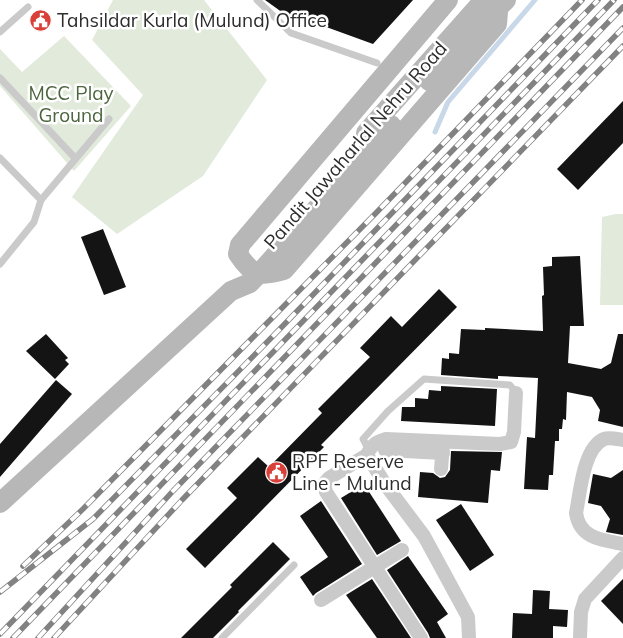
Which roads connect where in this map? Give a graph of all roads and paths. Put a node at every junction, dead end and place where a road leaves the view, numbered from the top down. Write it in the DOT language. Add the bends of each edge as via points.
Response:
graph roads {
  1 [pos="257,0"];
  2 [pos="448,0"];
  3 [pos="484,0"];
  4 [pos="499,0"];
  5 [pos="506,0"];
  6 [pos="28,7"];
  7 [pos="0,32"];
  8 [pos="376,63"];
  9 [pos="0,78"];
  10 [pos="423,78"];
  11 [pos="109,118"];
  12 [pos="0,158"];
  13 [pos="75,158"];
  14 [pos="41,200"];
  15 [pos="0,264"];
  16 [pos="252,270"];
  17 [pos="516,393"];
  18 [pos="623,440"];
  19 [pos="386,444"];
  20 [pos="443,447"];
  21 [pos="368,452"];
  22 [pos="385,466"];
  23 [pos="441,469"];
  24 [pos="0,503"];
  25 [pos="623,544"];
  26 [pos="402,550"];
  27 [pos="623,558"];
  28 [pos="294,565"];
  29 [pos="375,566"];
  30 [pos="321,600"];
  31 [pos="222,638"];
  32 [pos="421,638"];
  33 [pos="469,638"];
  34 [pos="580,638"];
  1 -- 8 [label="lane" via="291,33"];
  2 -- 16 [label="main road" via="240,245 238,254"];
  3 -- 10 [label="main road, Pandit Jawaharlal Nehru Road"];
  4 -- 16 [label="main road" via="497,24 284,270 268,275"];
  5 -- 10 [label="main road, Pandit Jawaharlal Nehru Road, bridge"];
  6 -- 7 [label="lane"];
  9 -- 13 [label="lane"];
  10 -- 16 [label="main road, Pandit Jawaharlal Nehru Road" via="275,238"];
  10 -- 16 [label="main road, Pandit Jawaharlal Nehru Road" via="284,247"];
  11 -- 13 [label="lane"];
  12 -- 14 [label="lane"];
  13 -- 14 [label="lane"];
  14 -- 15 [label="lane" via="34,222"];
  16 -- 24 [label="main road" via="250,283 231,291"];
  17 -- 20 [label="street" via="511,442"];
  17 -- 21 [label="lane" via="510,385 424,379 363,439"];
  18 -- 25 [label="street" via="606,438 598,442 586,463 576,513 577,522 585,532 596,539"];
  19 -- 20 [label="street"];
  19 -- 21 [label="street" via="376,442"];
  19 -- 22 [label="street"];
  20 -- 23 [label="street"];
  21 -- 29 [label="street" via="329,478 324,489"];
  21 -- 33 [label="street" via="385,484 424,536 468,617"];
  26 -- 29 [label="street"];
  27 -- 34 [label="street" via="584,599"];
  28 -- 31 [label="lane"];
  29 -- 30 [label="street"];
  29 -- 32 [label="street"];
}
